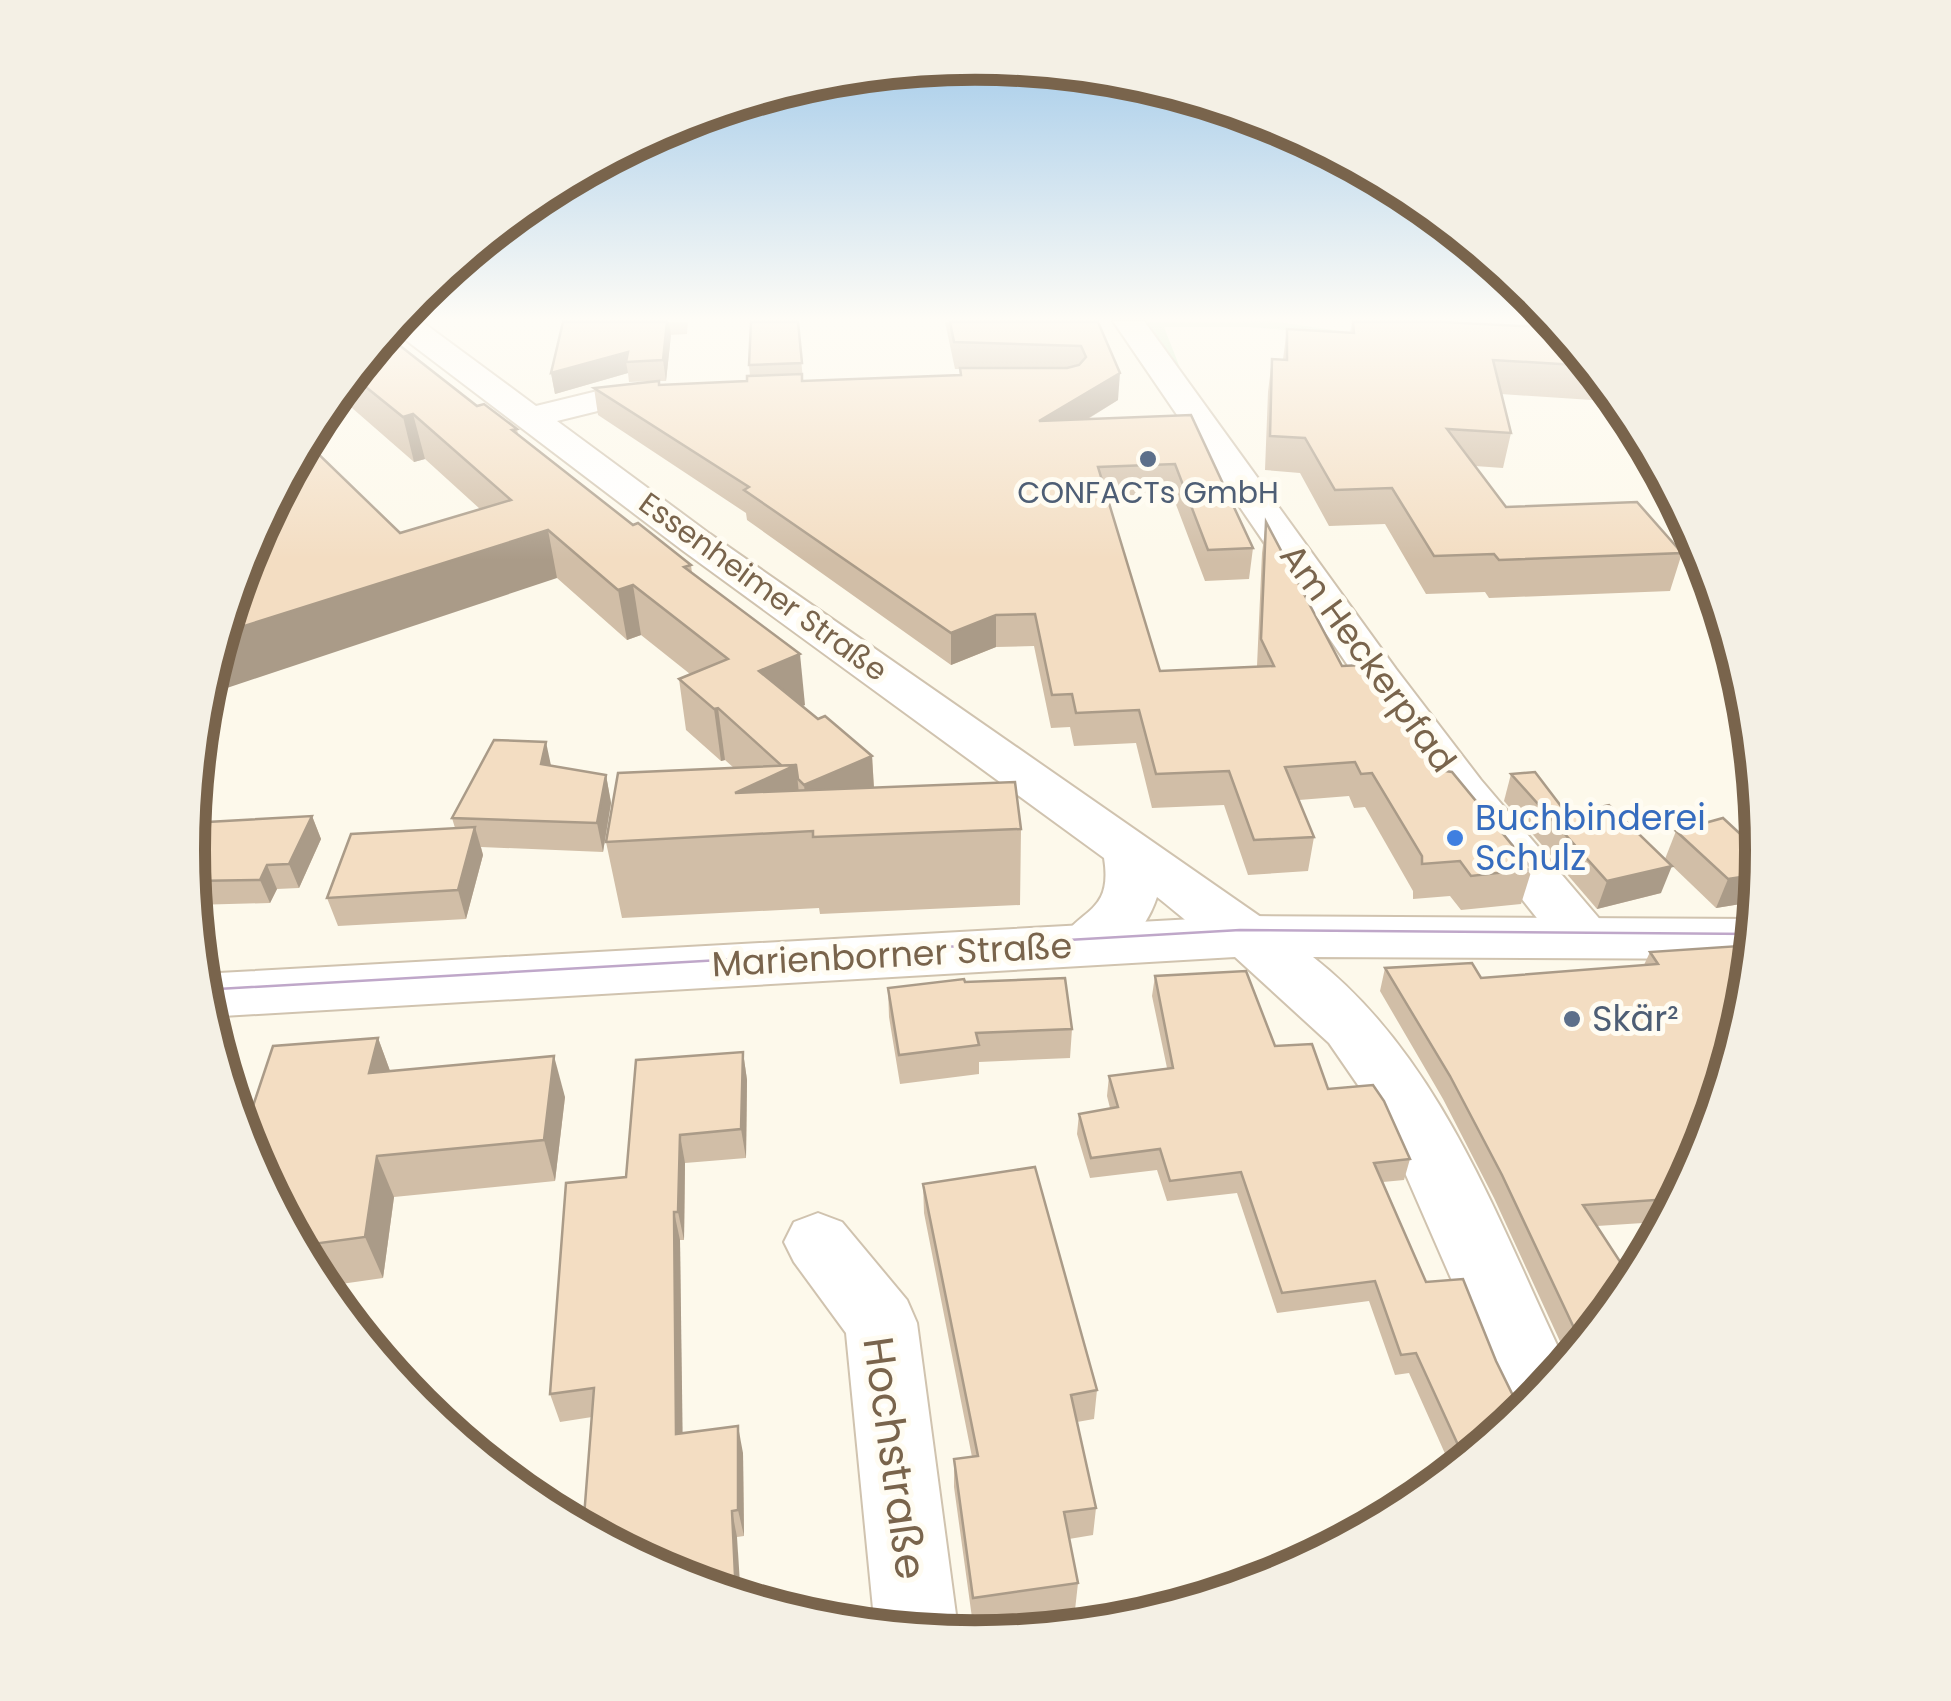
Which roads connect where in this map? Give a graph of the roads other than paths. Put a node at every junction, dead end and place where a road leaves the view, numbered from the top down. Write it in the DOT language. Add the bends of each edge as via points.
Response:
graph roads {
  1 [pos="508,400"];
  2 [pos="601,400"];
  3 [pos="1184,400"];
  4 [pos="532,418"];
  5 [pos="1128,850"];
  6 [pos="1248,936"];
  7 [pos="1583,938"];
  8 [pos="1740,938"];
  9 [pos="1086,944"];
  10 [pos="219,994"];
  11 [pos="818,1242"];
  12 [pos="1534,1381"];
  13 [pos="916,1618"];
  1 -- 4 [label="street, Essenheimer Straße"];
  2 -- 4 [label="street"];
  3 -- 7 [label="street, Am Heckerpfad" via="1463,792"];
  4 -- 5 [label="street, Essenheimer Straße"];
  5 -- 6 [label="street, Essenheimer Straße"];
  5 -- 9 [label="street" via="1135,877 1128,906"];
  6 -- 7 [label="street, Marienborner Straße"];
  6 -- 9 [label="street, Marienborner Straße"];
  6 -- 12 [label="street, Essenheimer Straße" via="1350,1028 1410,1109"];
  7 -- 8 [label="street, Marienborner Straße"];
  9 -- 10 [label="street, Marienborner Straße"];
  11 -- 13 [label="street, Hochstraße" via="881,1323"];
}
